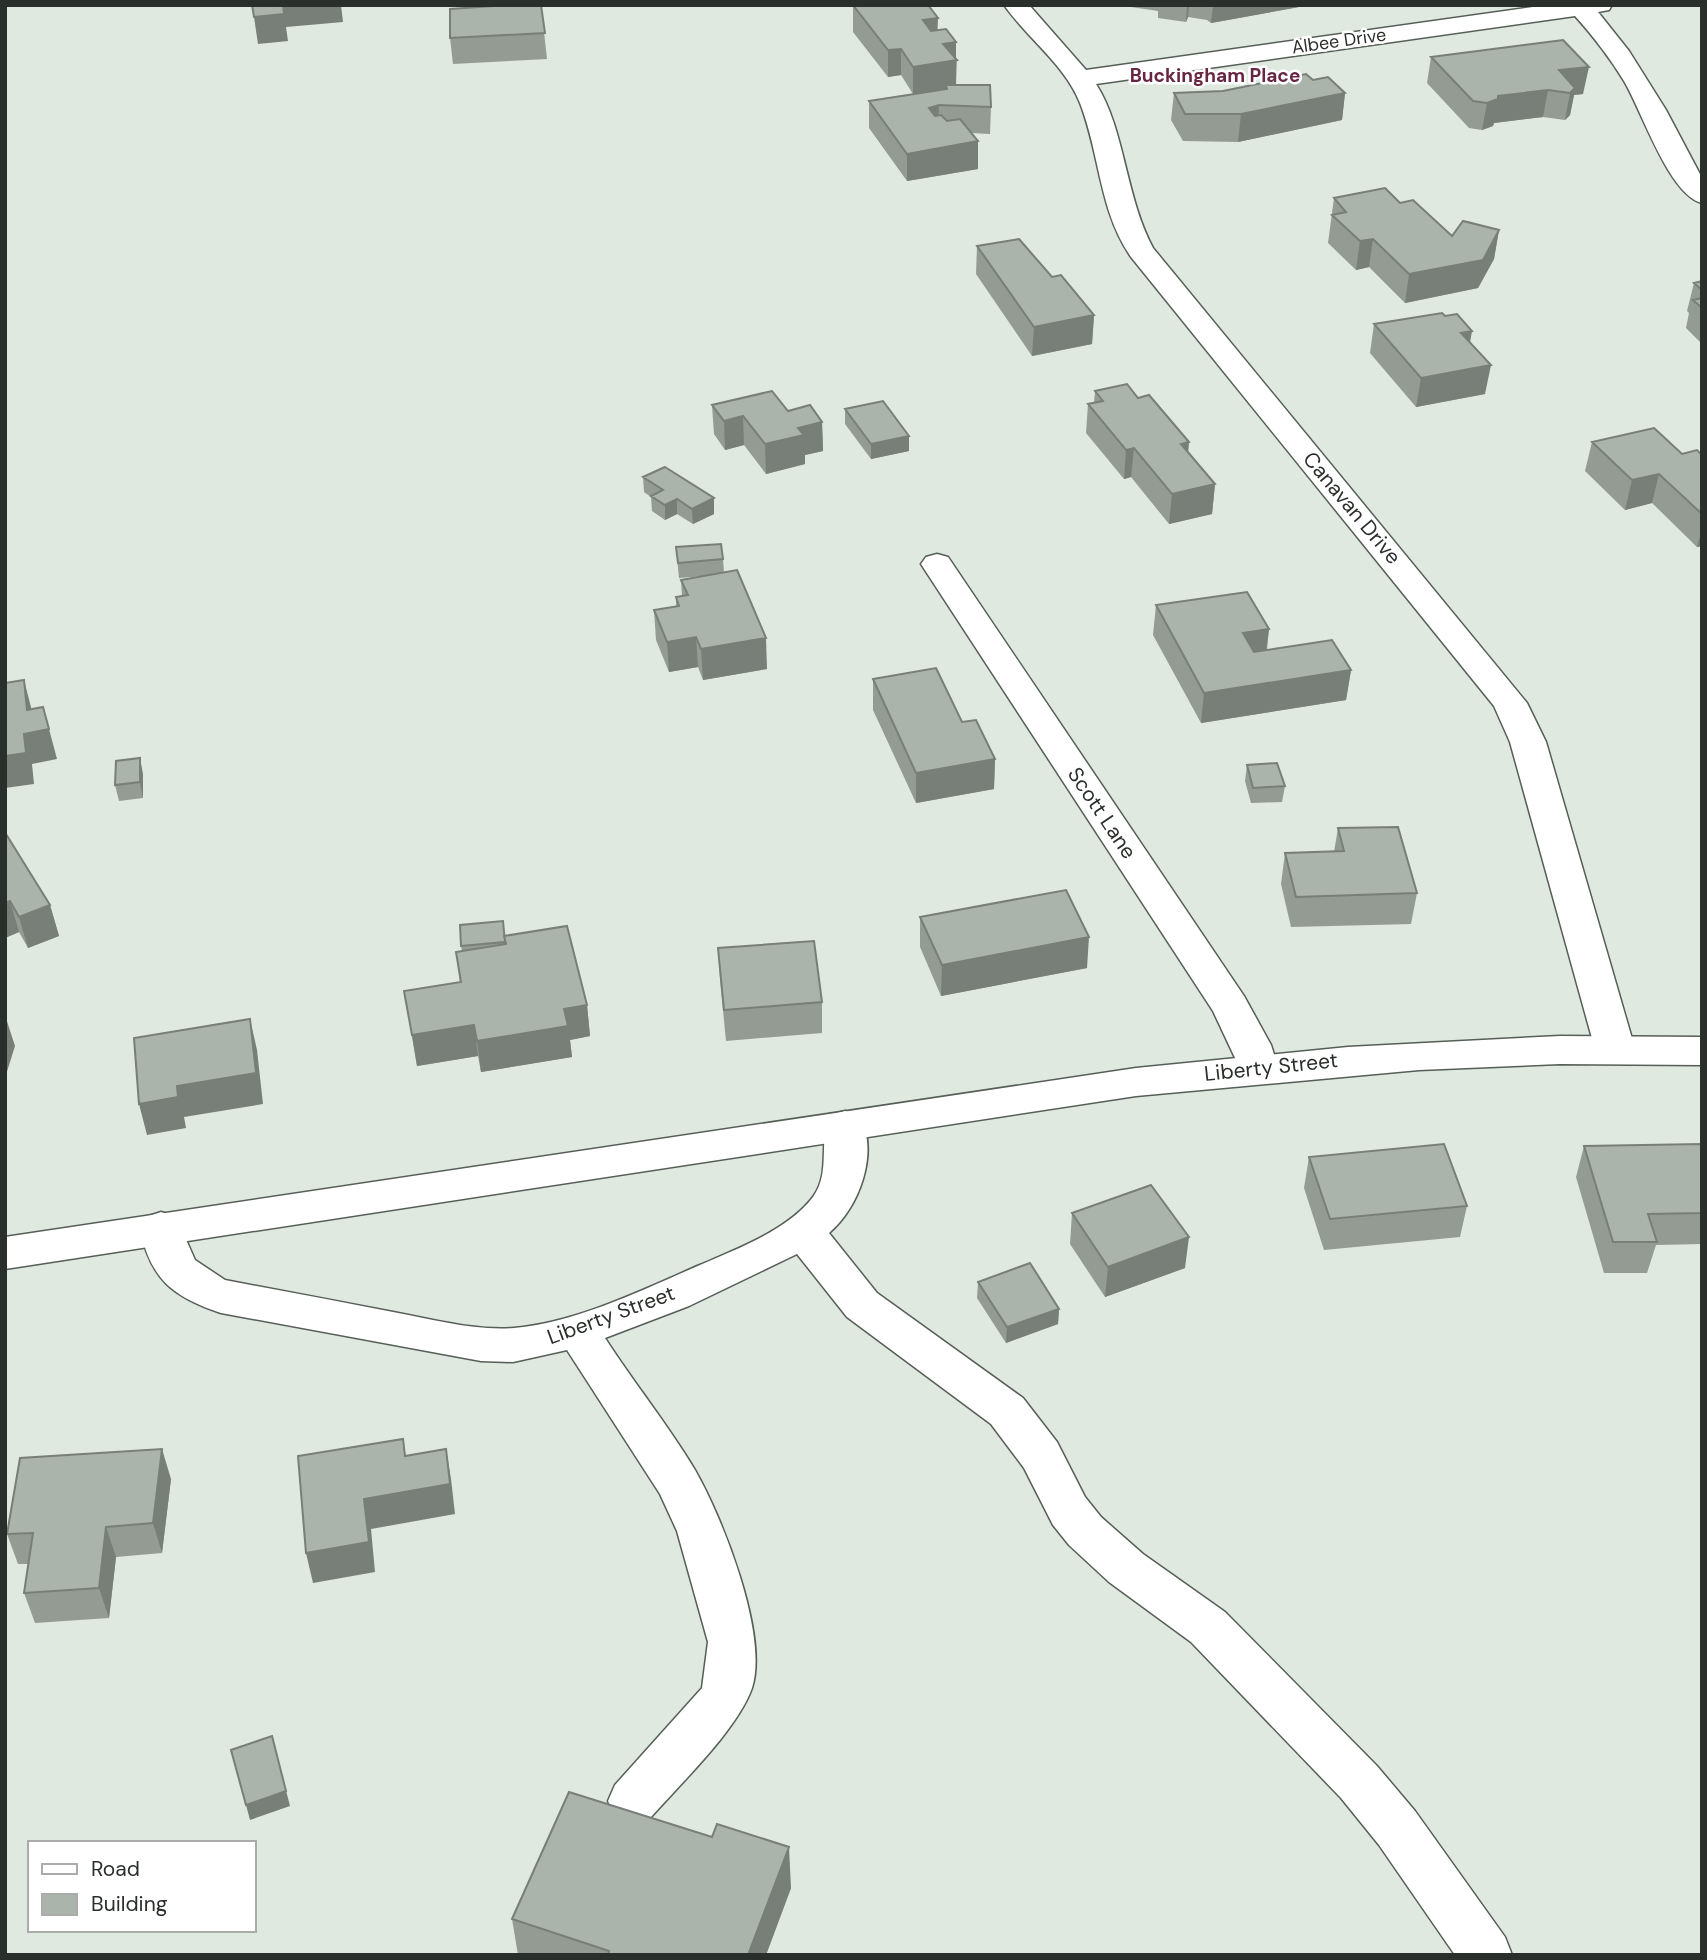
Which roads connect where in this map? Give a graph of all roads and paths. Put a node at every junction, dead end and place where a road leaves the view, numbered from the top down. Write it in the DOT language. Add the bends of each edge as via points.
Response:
graph roads {
  1 [pos="1016,5"];
  2 [pos="1590,6"];
  3 [pos="1078,79"];
  4 [pos="1702,195"];
  5 [pos="937,564"];
  6 [pos="1615,1049"];
  7 [pos="1702,1051"];
  8 [pos="1258,1067"];
  9 [pos="845,1126"];
  10 [pos="161,1228"];
  11 [pos="800,1234"];
  12 [pos="5,1253"];
  13 [pos="578,1331"];
  14 [pos="633,1801"];
  15 [pos="1486,1955"];
  1 -- 3 [label="street, Canavan Drive"];
  2 -- 3 [label="street, Albee Drive"];
  2 -- 4 [label="street" via="1652,108 1680,170"];
  3 -- 6 [label="street, Canavan Drive" via="1093,103 1115,194 1141,251 1510,703 1528,742"];
  5 -- 8 [label="street, Scott Lane" via="1230,1006"];
  6 -- 7 [label="street, Liberty Street"];
  6 -- 8 [label="street, Liberty Street" via="1485,1050"];
  8 -- 9 [label="street, Liberty Street"];
  9 -- 10 [label="street, Liberty Street"];
  9 -- 11 [label="street, Liberty Street" via="845,1170 836,1193 822,1215"];
  10 -- 12 [label="street, Liberty Street"];
  10 -- 13 [label="street, Liberty Street" via="171,1264 183,1279 221,1296 485,1345 548,1341"];
  11 -- 13 [label="street, Liberty Street" via="741,1265"];
  11 -- 15 [label="street" via="817,1247 862,1305 1007,1410 1041,1454 1069,1511 1085,1531 1126,1568 1208,1627 1303,1723 1397,1828"];
  13 -- 14 [label="street" via="691,1508 732,1642 729,1677 719,1703"];
}
